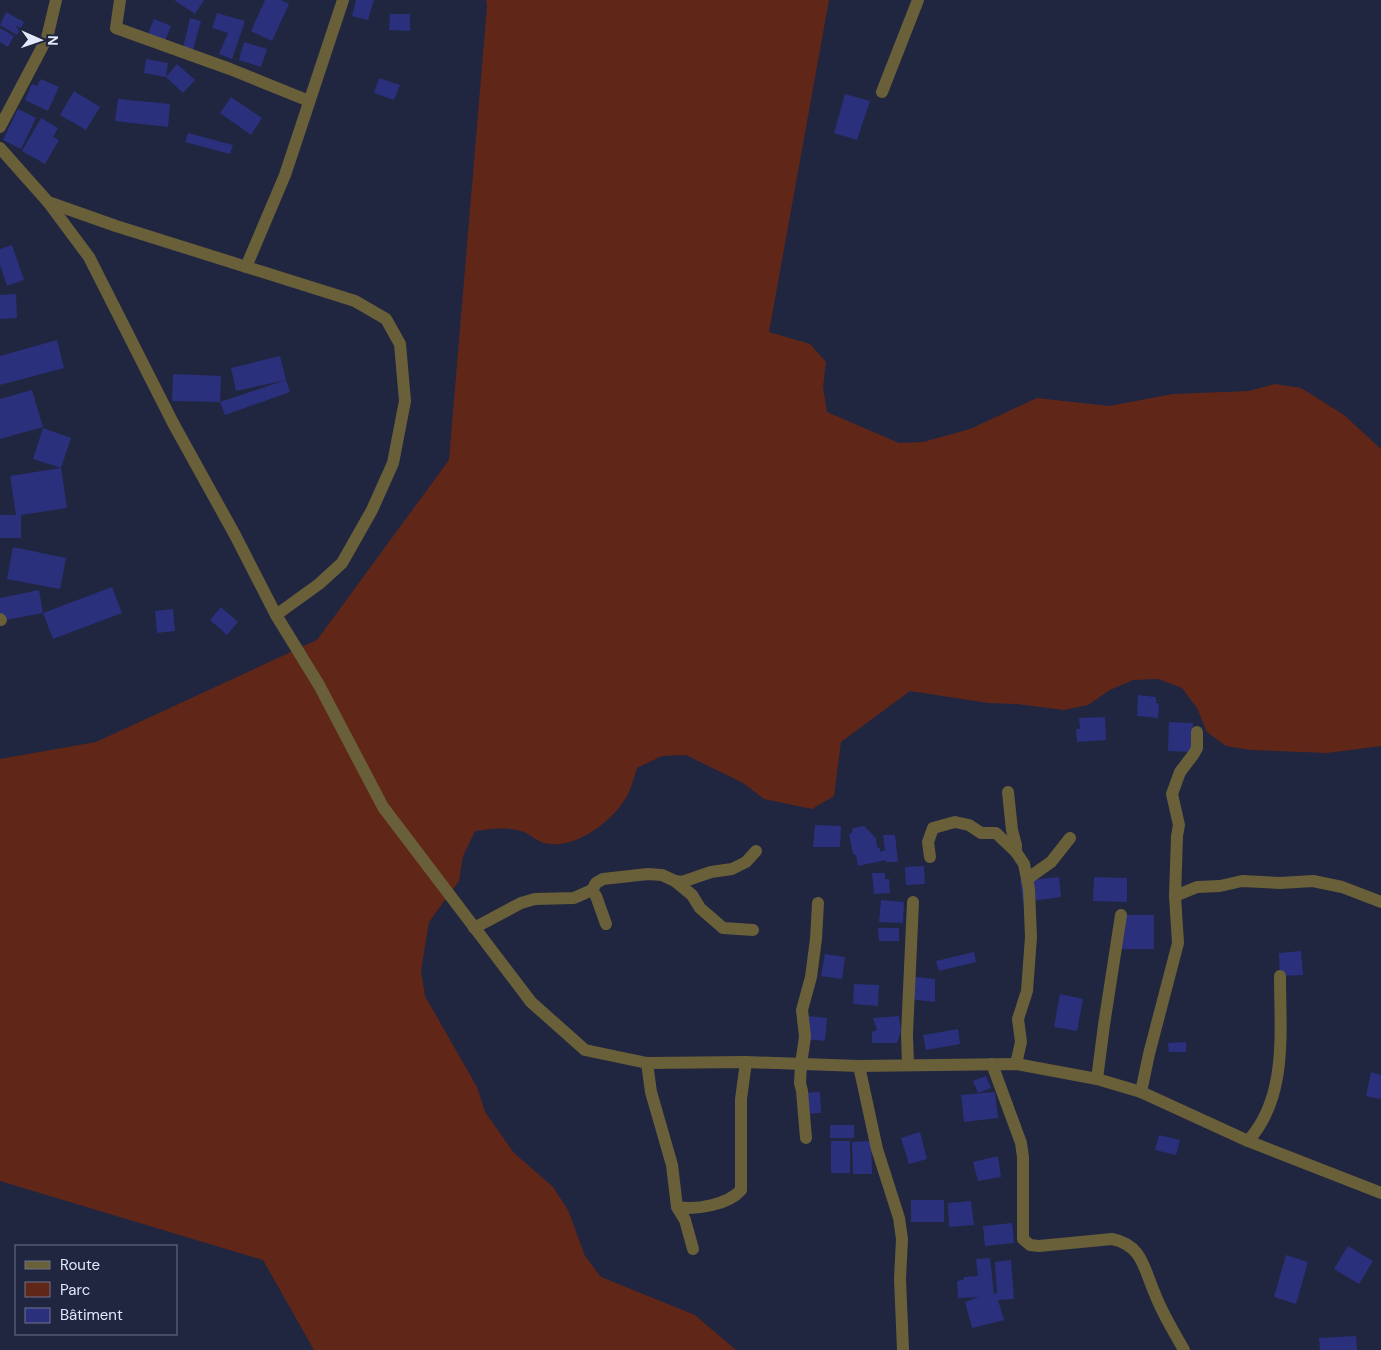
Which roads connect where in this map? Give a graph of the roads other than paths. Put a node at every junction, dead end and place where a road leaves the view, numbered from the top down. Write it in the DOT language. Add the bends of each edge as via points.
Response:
graph roads {
  1 [pos="56,0"];
  2 [pos="120,0"];
  3 [pos="343,0"];
  4 [pos="918,0"];
  5 [pos="882,92"];
  6 [pos="309,101"];
  7 [pos="0,127"];
  8 [pos="0,148"];
  9 [pos="48,202"];
  10 [pos="246,267"];
  11 [pos="276,616"];
  12 [pos="1197,732"];
  13 [pos="1008,792"];
  14 [pos="1070,838"];
  15 [pos="756,852"];
  16 [pos="1016,852"];
  17 [pos="930,857"];
  18 [pos="1027,879"];
  19 [pos="675,881"];
  20 [pos="592,890"];
  21 [pos="1175,896"];
  22 [pos="913,902"];
  23 [pos="1381,902"];
  24 [pos="818,903"];
  25 [pos="1121,915"];
  26 [pos="606,924"];
  27 [pos="474,928"];
  28 [pos="753,930"];
  29 [pos="1280,976"];
  30 [pos="746,1062"];
  31 [pos="647,1063"];
  32 [pos="801,1064"];
  33 [pos="992,1064"];
  34 [pos="1016,1064"];
  35 [pos="859,1066"];
  36 [pos="908,1066"];
  37 [pos="1098,1079"];
  38 [pos="1141,1092"];
  39 [pos="806,1138"];
  40 [pos="1248,1141"];
  41 [pos="1381,1193"];
  42 [pos="677,1207"];
  43 [pos="693,1248"];
  44 [pos="903,1350"];
  45 [pos="1184,1350"];
  1 -- 7 [label="street" via="47,38"];
  2 -- 6 [label="street" via="116,28 230,68"];
  3 -- 6 [label="street"];
  4 -- 5 [label="street"];
  6 -- 10 [label="street" via="285,175"];
  8 -- 9 [label="street"];
  9 -- 10 [label="street"];
  9 -- 11 [label="street" via="90,257 173,423"];
  10 -- 11 [label="street" via="355,301 386,319 400,344 404,401 393,463 372,510 342,562"];
  11 -- 27 [label="street" via="319,685 383,807"];
  12 -- 21 [label="street" via="1197,748 1180,772 1172,794 1180,825"];
  13 -- 16 [label="street"];
  14 -- 18 [label="street" via="1051,862"];
  15 -- 19 [label="street" via="732,869"];
  16 -- 17 [label="street" via="996,833 982,833 969,825 955,822 934,828 928,842"];
  16 -- 18 [label="street" via="1024,864"];
  18 -- 34 [label="street" via="1031,937 1027,991 1018,1019 1020,1042"];
  19 -- 20 [label="street" via="662,875 648,874 596,882"];
  19 -- 28 [label="street" via="723,928"];
  20 -- 26 [label="street"];
  20 -- 27 [label="street" via="574,898 535,899 520,903"];
  21 -- 23 [label="street" via="1197,887 1242,881 1313,881 1342,887"];
  21 -- 38 [label="street" via="1178,943"];
  22 -- 36 [label="street"];
  24 -- 32 [label="street" via="812,968 802,1010 805,1037"];
  25 -- 37 [label="street"];
  27 -- 31 [label="street" via="531,1002 585,1050"];
  29 -- 40 [label="street" via="1277,1084 1256,1132"];
  30 -- 31 [label="street"];
  30 -- 32 [label="street"];
  30 -- 42 [label="street" via="741,1099 741,1190 723,1202"];
  31 -- 42 [label="street" via="651,1092 672,1165"];
  32 -- 35 [label="street"];
  32 -- 39 [label="street"];
  33 -- 34 [label="street"];
  33 -- 36 [label="street"];
  33 -- 45 [label="street" via="1022,1143 1023,1238 1030,1245 1039,1246 1112,1239 1123,1241 1136,1252 1147,1269 1155,1294"];
  34 -- 37 [label="street"];
  35 -- 36 [label="street"];
  35 -- 44 [label="street" via="877,1149 899,1218"];
  37 -- 38 [label="street"];
  38 -- 40 [label="street"];
  40 -- 41 [label="street"];
  42 -- 43 [label="street" via="685,1220"];
}
